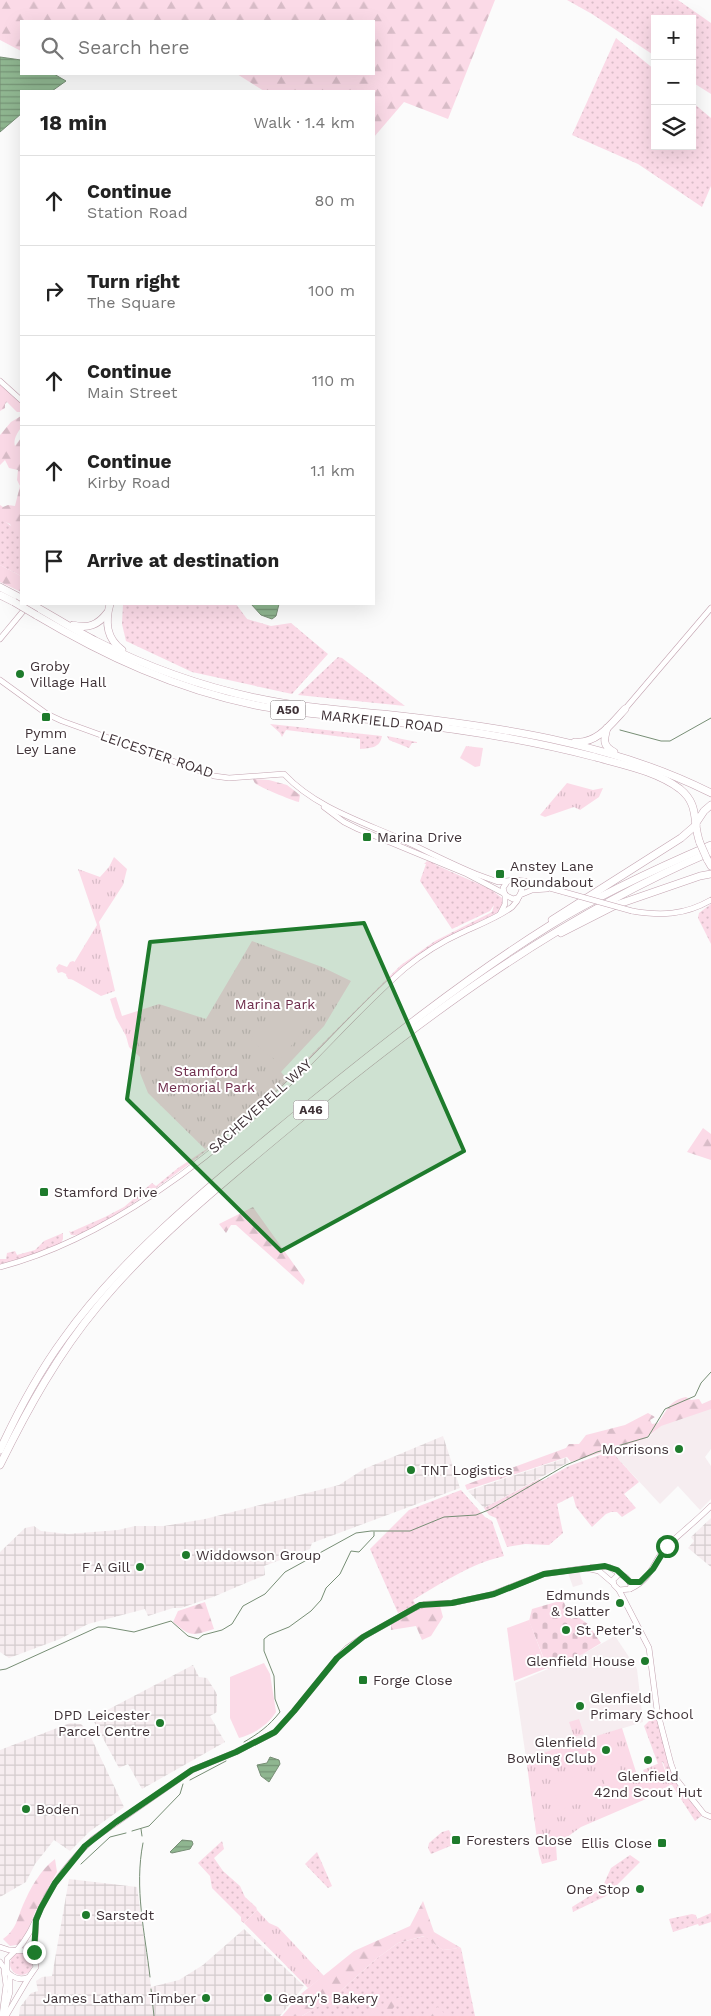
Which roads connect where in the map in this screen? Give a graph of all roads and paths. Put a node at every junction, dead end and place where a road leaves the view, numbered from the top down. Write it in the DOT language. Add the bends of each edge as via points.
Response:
graph roads {
  1 [pos="0,381"];
  2 [pos="20,399"];
  3 [pos="0,587"];
  4 [pos="0,595"];
  5 [pos="17,599"];
  6 [pos="27,605"];
  7 [pos="29,605"];
  8 [pos="31,605"];
  9 [pos="109,607"];
  10 [pos="711,608"];
  11 [pos="38,612"];
  12 [pos="62,622"];
  13 [pos="0,639"];
  14 [pos="135,660"];
  15 [pos="0,680"];
  16 [pos="625,708"];
  17 [pos="608,728"];
  18 [pos="555,740"];
  19 [pos="631,759"];
  20 [pos="711,788"];
  21 [pos="711,793"];
  22 [pos="711,806"];
  23 [pos="338,815"];
  24 [pos="348,817"];
  25 [pos="344,822"];
  26 [pos="696,824"];
  27 [pos="711,845"];
  28 [pos="709,855"];
  29 [pos="710,872"];
  30 [pos="517,881"];
  31 [pos="507,882"];
  32 [pos="550,889"];
  33 [pos="505,895"];
  34 [pos="520,896"];
  35 [pos="711,900"];
  36 [pos="499,914"];
  37 [pos="525,951"];
  38 [pos="491,964"];
  39 [pos="0,1267"];
  40 [pos="0,1450"];
  41 [pos="0,1465"];
  42 [pos="711,1506"];
  43 [pos="599,1566"];
  44 [pos="586,1568"];
  45 [pos="605,1575"];
  46 [pos="622,1575"];
  47 [pos="630,1582"];
  48 [pos="640,1582"];
  49 [pos="612,1583"];
  50 [pos="629,1589"];
  51 [pos="619,1590"];
  52 [pos="626,1600"];
  53 [pos="711,1817"];
  54 [pos="36,1920"];
  55 [pos="0,1947"];
  56 [pos="16,1950"];
  57 [pos="34,1957"];
  58 [pos="1,1964"];
  59 [pos="9,1974"];
  60 [pos="29,1977"];
  61 [pos="4,2016"];
  1 -- 2 [label="street"];
  3 -- 5 [label="highway, MARKFIELD ROAD / A50"];
  4 -- 5 [label="highway, MARKFIELD ROAD / A50"];
  6 -- 11 [label="highway, MARKFIELD ROAD / A50, bridge"];
  7 -- 13 [label="street"];
  8 -- 11 [label="highway, MARKFIELD ROAD / A50"];
  9 -- 12 [label="highway" via="98,622 88,627"];
  9 -- 14 [label="highway" via="107,627 110,638"];
  10 -- 16 [label="street"];
  11 -- 12 [label="highway, MARKFIELD ROAD / A50"];
  11 -- 26 [label="highway, MARKFIELD ROAD / A50" via="117,660 218,697 302,713 497,736 557,747 636,769 687,795 694,807"];
  12 -- 14 [label="highway, MARKFIELD ROAD / A50"];
  14 -- 18 [label="highway, MARKFIELD ROAD / A50" via="186,679 256,698 458,723"];
  15 -- 23 [label="street, LEICESTER ROAD" via="62,721 214,776 284,774"];
  16 -- 17 [label="highway"];
  17 -- 18 [label="highway" via="590,742"];
  17 -- 19 [label="highway" via="605,746"];
  18 -- 19 [label="highway, MARKFIELD ROAD / A50"];
  19 -- 20 [label="highway" via="664,767"];
  19 -- 21 [label="highway, MARKFIELD ROAD / A50"];
  22 -- 26 [label="highway"];
  23 -- 24 [label="street, LEICESTER ROAD"];
  23 -- 25 [label="street, LEICESTER ROAD"];
  24 -- 25 [label="street"];
  24 -- 31 [label="street, LEICESTER ROAD" via="489,880"];
  25 -- 33 [label="street, LEICESTER ROAD" via="467,874"];
  26 -- 28 [label="highway, MARKFIELD ROAD, bridge" via="700,844"];
  26 -- 38 [label="highway" via="681,838 515,945"];
  27 -- 38 [label="highway, A46" via="610,892"];
  28 -- 29 [label="highway, MARKFIELD ROAD"];
  28 -- 37 [label="highway, A46" via="658,875 604,903"];
  29 -- 37 [label="highway" via="616,905"];
  30 -- 31 [label="street"];
  30 -- 32 [label="street"];
  30 -- 34 [label="street" via="522,887"];
  31 -- 33 [label="street" via="503,888"];
  32 -- 34 [label="street" via="532,890"];
  32 -- 35 [label="street, bridge" via="632,911 664,915 691,910"];
  33 -- 34 [label="street" via="513,899"];
  33 -- 36 [label="street" via="505,904"];
  34 -- 36 [label="street, SACHEVERELL WAY" via="513,906"];
  36 -- 39 [label="street, SACHEVERELL WAY" via="443,942 404,969 279,1092 184,1171 83,1235 50,1251"];
  37 -- 41 [label="highway, A46" via="432,1015 313,1108 141,1259 97,1306 57,1360"];
  38 -- 40 [label="highway, A46" via="360,1062 238,1163 107,1284 64,1338 30,1392"];
  42 -- 48 [label="street" via="667,1546 653,1569"];
  43 -- 44 [label="street"];
  43 -- 45 [label="street"];
  43 -- 46 [label="street" via="613,1568"];
  44 -- 45 [label="street"];
  44 -- 54 [label="street" via="544,1574 494,1594 452,1603 420,1605 363,1637 337,1658 275,1732 192,1770 93,1839 55,1883"];
  45 -- 49 [label="street"];
  46 -- 47 [label="street"];
  46 -- 49 [label="street" via="616,1576"];
  47 -- 48 [label="street"];
  47 -- 50 [label="street"];
  48 -- 50 [label="street"];
  49 -- 51 [label="street"];
  50 -- 51 [label="street"];
  50 -- 52 [label="street"];
  51 -- 52 [label="street"];
  52 -- 53 [label="street" via="649,1648 657,1710 672,1769 683,1790 704,1814"];
  54 -- 56 [label="street" via="27,1939"];
  54 -- 57 [label="street"];
  55 -- 56 [label="street"];
  56 -- 57 [label="street" via="26,1950"];
  56 -- 59 [label="street" via="6,1961"];
  57 -- 60 [label="street" via="36,1967"];
  58 -- 59 [label="street"];
  58 -- 61 [label="street" via="6,1985"];
  59 -- 60 [label="street" via="19,1980"];
  59 -- 61 [label="street" via="10,1992"];
  60 -- 61 [label="street"];
}
